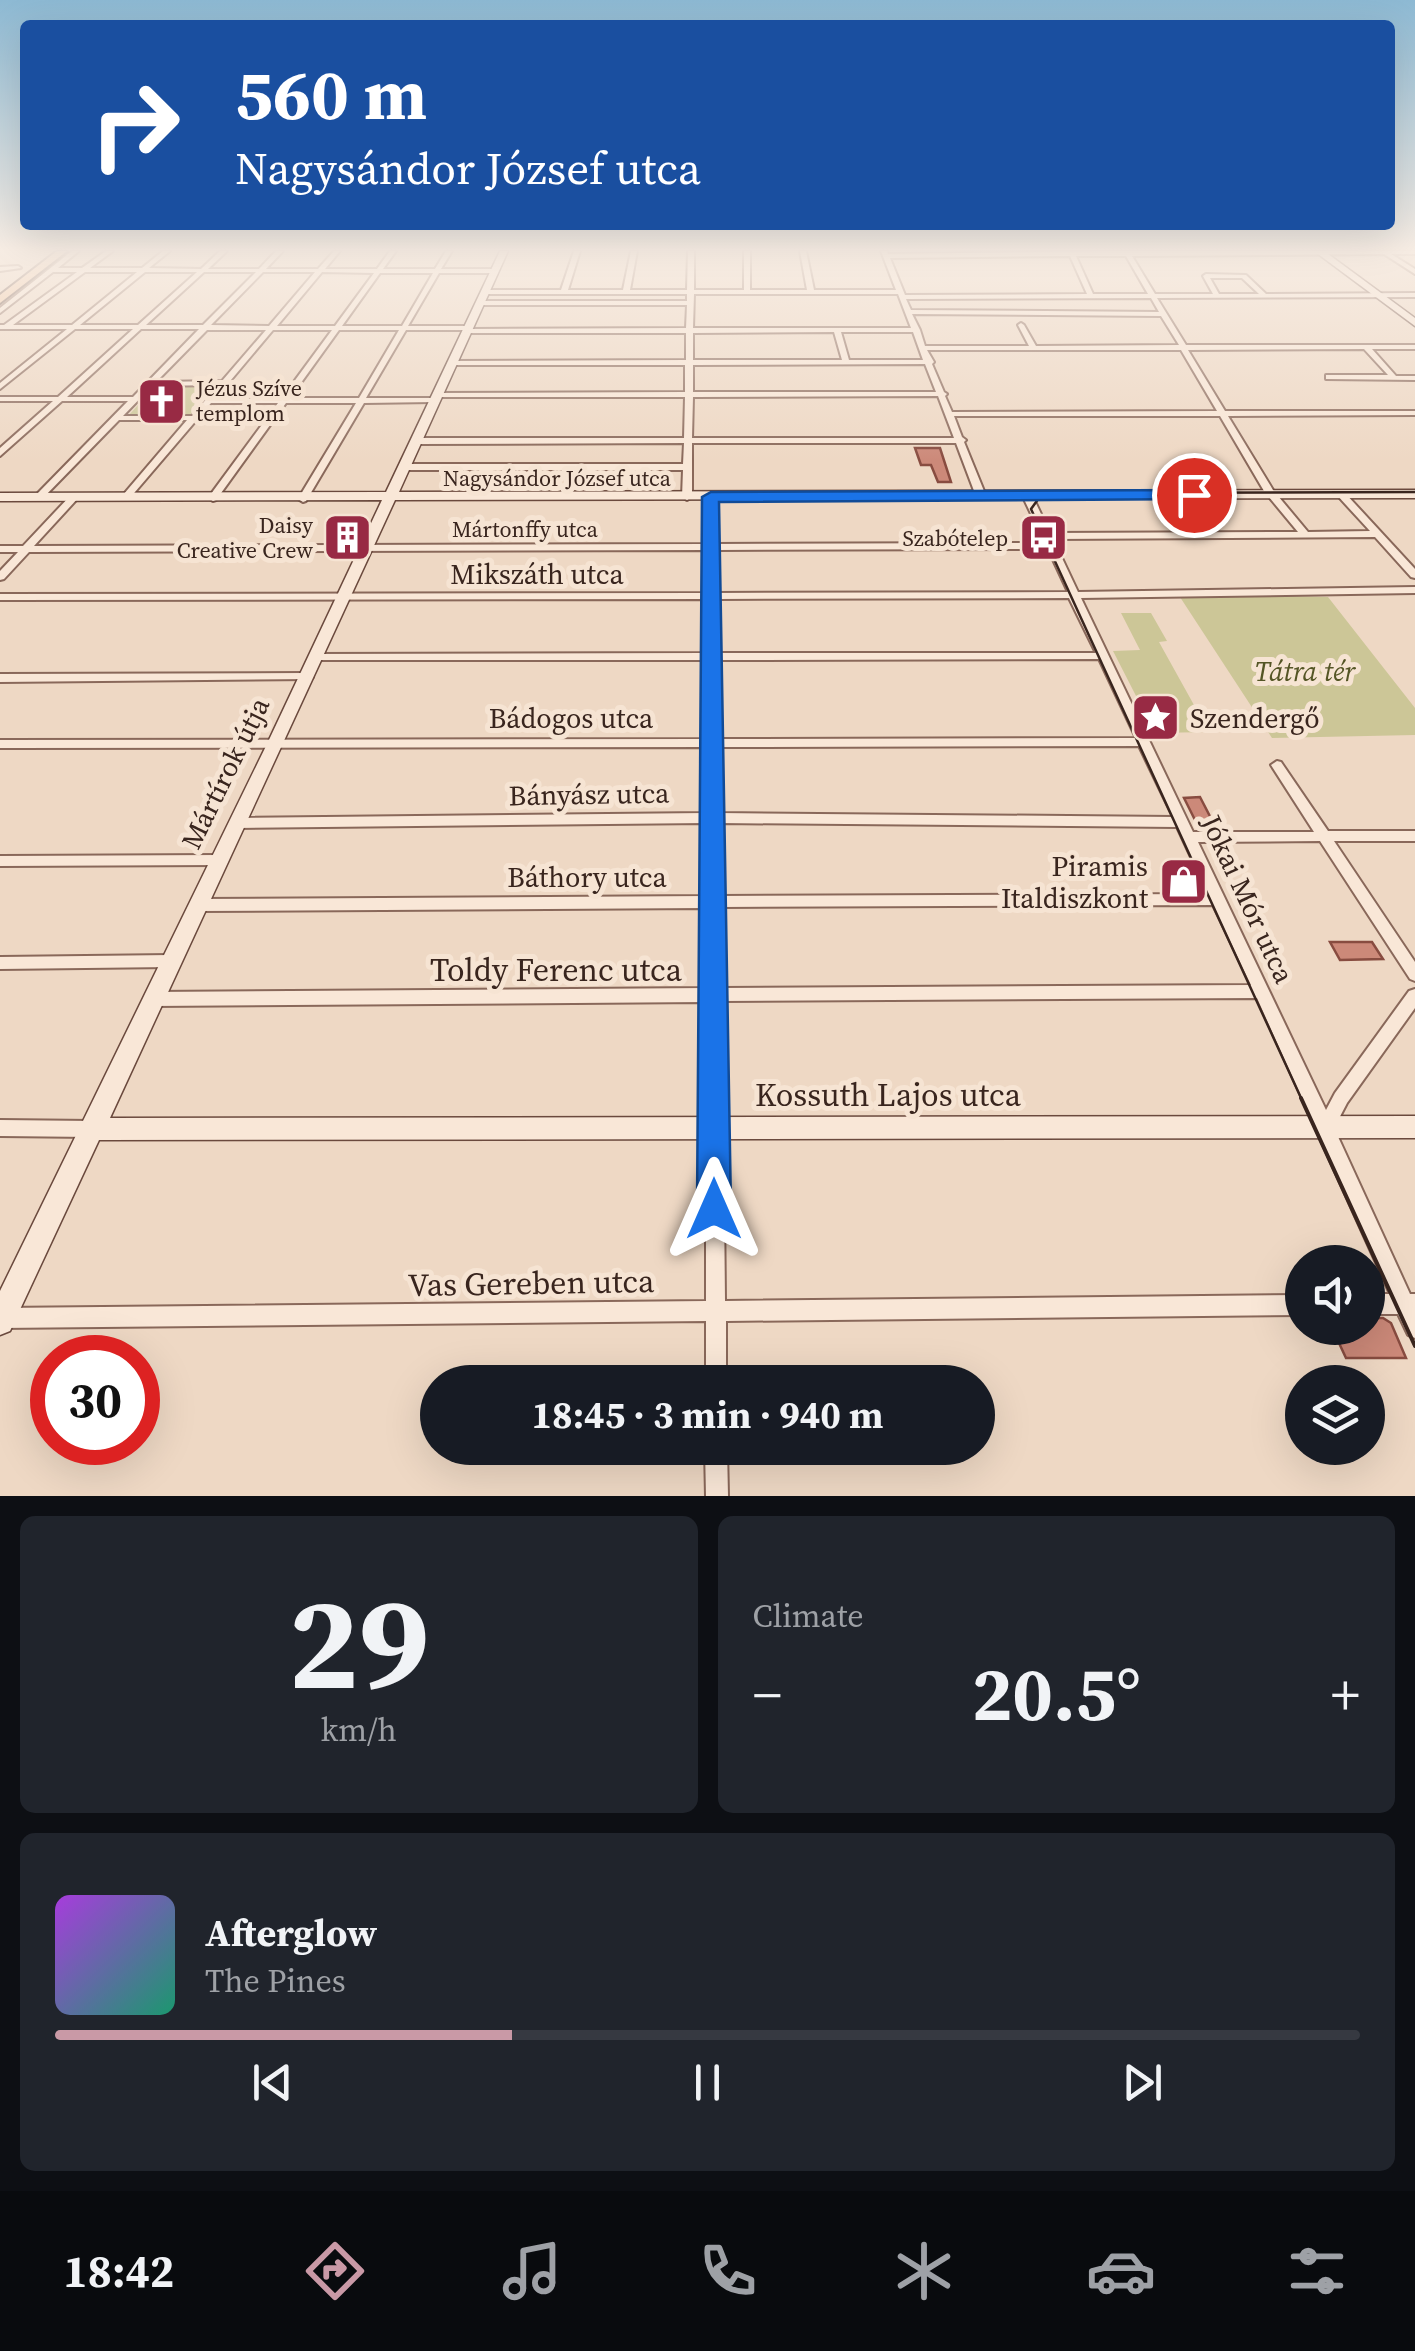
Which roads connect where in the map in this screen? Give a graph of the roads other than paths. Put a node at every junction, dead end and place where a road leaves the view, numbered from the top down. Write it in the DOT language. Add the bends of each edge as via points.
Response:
graph roads {
  1 [pos="81,321"];
  2 [pos="147,321"];
  3 [pos="213,321"];
  4 [pos="277,321"];
  5 [pos="342,321"];
  6 [pos="407,321"];
  7 [pos="472,321"];
  8 [pos="689,321"];
  9 [pos="913,321"];
  10 [pos="1167,321"];
  11 [pos="1021,325"];
  12 [pos="3,327"];
  13 [pos="72,328"];
  14 [pos="139,328"];
  15 [pos="206,328"];
  16 [pos="271,328"];
  17 [pos="337,328"];
  18 [pos="403,328"];
  19 [pos="468,329"];
  20 [pos="837,330"];
  21 [pos="917,330"];
  22 [pos="689,331"];
  23 [pos="1415,347"];
  24 [pos="924,348"];
  25 [pos="1034,348"];
  26 [pos="1184,348"];
  27 [pos="1368,348"];
  28 [pos="689,362"];
  29 [pos="846,362"];
  30 [pos="930,362"];
  31 [pos="452,363"];
  32 [pos="1329,378"];
  33 [pos="1394,378"];
  34 [pos="1415,378"];
  35 [pos="224,383"];
  36 [pos="152,384"];
  37 [pos="0,386"];
  38 [pos="690,394"];
  39 [pos="943,394"];
  40 [pos="436,397"];
  41 [pos="0,399"];
  42 [pos="59,399"];
  43 [pos="137,399"];
  44 [pos="360,400"];
  45 [pos="285,401"];
  46 [pos="209,402"];
  47 [pos="1415,412"];
  48 [pos="952,414"];
  49 [pos="1223,414"];
  50 [pos="118,418"];
  51 [pos="194,418"];
  52 [pos="689,440"];
  53 [pos="962,440"];
  54 [pos="416,441"];
  55 [pos="0,453"];
  56 [pos="404,468"];
  57 [pos="687,468"];
  58 [pos="1341,494"];
  59 [pos="1415,494"];
  60 [pos="1272,495"];
  61 [pos="981,496"];
  62 [pos="1027,496"];
  63 [pos="0,497"];
  64 [pos="38,497"];
  65 [pos="74,497"];
  66 [pos="126,497"];
  67 [pos="687,497"];
  68 [pos="711,497"];
  69 [pos="213,498"];
  70 [pos="390,498"];
  71 [pos="303,499"];
  72 [pos="1305,534"];
  73 [pos="1376,534"];
  74 [pos="1049,541"];
  75 [pos="710,548"];
  76 [pos="0,549"];
  77 [pos="25,549"];
  78 [pos="366,550"];
  79 [pos="1415,576"];
  80 [pos="0,577"];
  81 [pos="1415,590"];
  82 [pos="1074,595"];
  83 [pos="346,596"];
  84 [pos="711,596"];
  85 [pos="0,597"];
  86 [pos="710,656"];
  87 [pos="1102,656"];
  88 [pos="317,657"];
  89 [pos="308,677"];
  90 [pos="0,678"];
  91 [pos="277,742"];
  92 [pos="1142,742"];
  93 [pos="711,743"];
  94 [pos="0,744"];
  95 [pos="1277,765"];
  96 [pos="710,818"];
  97 [pos="238,824"];
  98 [pos="1184,829"];
  99 [pos="1415,834"];
  100 [pos="1323,838"];
  101 [pos="219,860"];
  102 [pos="0,862"];
  103 [pos="1216,899"];
  104 [pos="714,901"];
  105 [pos="198,906"];
  106 [pos="170,960"];
  107 [pos="0,963"];
  108 [pos="1415,975"];
  109 [pos="1260,991"];
  110 [pos="712,996"];
  111 [pos="1415,996"];
  112 [pos="152,999"];
  113 [pos="713,1127"];
  114 [pos="1415,1127"];
  115 [pos="0,1128"];
  116 [pos="1325,1128"];
  117 [pos="93,1129"];
  118 [pos="1285,1304"];
  119 [pos="1410,1304"];
  120 [pos="715,1311"];
  121 [pos="0,1319"];
  122 [pos="1415,1328"];
  123 [pos="716,1365"];
  124 [pos="716,1465"];
  125 [pos="717,1496"];
  1 -- 13 [label="street"];
  2 -- 14 [label="street"];
  3 -- 15 [label="street"];
  4 -- 16 [label="street"];
  5 -- 17 [label="street"];
  6 -- 18 [label="street"];
  7 -- 19 [label="street, Mártírok útja"];
  8 -- 22 [label="street"];
  9 -- 21 [label="street"];
  10 -- 26 [label="street"];
  11 -- 25 [label="street"];
  12 -- 13 [label="street"];
  13 -- 14 [label="street"];
  13 -- 37 [label="street"];
  14 -- 15 [label="street"];
  14 -- 42 [label="street"];
  15 -- 16 [label="street"];
  15 -- 36 [label="street"];
  16 -- 17 [label="street"];
  16 -- 35 [label="street"];
  17 -- 18 [label="street"];
  17 -- 45 [label="street"];
  18 -- 19 [label="street"];
  18 -- 44 [label="street"];
  19 -- 22 [label="street"];
  19 -- 31 [label="street, Mártírok útja"];
  20 -- 21 [label="street"];
  20 -- 22 [label="street"];
  20 -- 29 [label="street"];
  21 -- 24 [label="street"];
  22 -- 28 [label="street"];
  23 -- 27 [label="street"];
  24 -- 25 [label="street"];
  24 -- 30 [label="street"];
  25 -- 26 [label="street"];
  26 -- 27 [label="street"];
  26 -- 49 [label="street"];
  27 -- 33 [label="street"];
  28 -- 29 [label="street"];
  28 -- 31 [label="street"];
  28 -- 38 [label="street"];
  29 -- 30 [label="street"];
  30 -- 39 [label="street"];
  31 -- 40 [label="street, Mártírok útja"];
  32 -- 33 [label="street"];
  33 -- 34 [label="street"];
  35 -- 36 [label="street"];
  35 -- 46 [label="street"];
  36 -- 43 [label="street"];
  38 -- 39 [label="street"];
  38 -- 40 [label="street"];
  38 -- 52 [label="street"];
  39 -- 48 [label="street"];
  40 -- 44 [label="street"];
  40 -- 54 [label="street, Mártírok útja"];
  41 -- 42 [label="street"];
  42 -- 43 [label="street"];
  42 -- 55 [label="street"];
  43 -- 50 [label="street"];
  44 -- 45 [label="street"];
  44 -- 71 [label="street"];
  45 -- 46 [label="street"];
  45 -- 69 [label="street"];
  46 -- 51 [label="street"];
  47 -- 49 [label="street"];
  48 -- 49 [label="street"];
  48 -- 53 [label="street"];
  49 -- 60 [label="street"];
  50 -- 51 [label="street"];
  50 -- 64 [label="street"];
  51 -- 66 [label="street"];
  52 -- 53 [label="street"];
  52 -- 54 [label="street"];
  52 -- 57 [label="street"];
  53 -- 61 [label="street"];
  54 -- 56 [label="street, Mártírok útja"];
  56 -- 57 [label="street"];
  56 -- 70 [label="street, Mártírok útja"];
  57 -- 67 [label="street"];
  58 -- 59 [label="street, Nagysándor József utca"];
  58 -- 60 [label="street, Nagysándor József utca"];
  58 -- 73 [label="street"];
  60 -- 62 [label="street, Nagysándor József utca"];
  60 -- 72 [label="street"];
  61 -- 62 [label="street, Nagysándor József utca"];
  61 -- 68 [label="street, Nagysándor József utca"];
  62 -- 74 [label="street, Jókai Mór utca"];
  63 -- 64 [label="street, Nagysándor József utca"];
  64 -- 65 [label="street, Nagysándor József utca"];
  65 -- 66 [label="street, Nagysándor József utca"];
  65 -- 77 [label="street"];
  66 -- 69 [label="street, Nagysándor József utca"];
  67 -- 68 [label="street, Nagysándor József utca"];
  67 -- 70 [label="street, Nagysándor József utca"];
  68 -- 75 [label="street"];
  69 -- 71 [label="street, Nagysándor József utca"];
  70 -- 71 [label="street, Nagysándor József utca"];
  70 -- 78 [label="street, Mártírok útja"];
  72 -- 73 [label="street, Mártonffy utca"];
  72 -- 74 [label="street, Mártonffy utca"];
  73 -- 79 [label="street"];
  74 -- 75 [label="street, Mártonffy utca"];
  74 -- 82 [label="street, Jókai Mór utca"];
  75 -- 78 [label="street, Mártonffy utca"];
  75 -- 84 [label="street"];
  76 -- 77 [label="street, Mártonffy utca"];
  77 -- 78 [label="street, Mártonffy utca"];
  77 -- 80 [label="street"];
  78 -- 83 [label="street, Mártírok útja"];
  81 -- 82 [label="street, Mikszáth utca"];
  82 -- 84 [label="street, Mikszáth utca"];
  82 -- 87 [label="street, Jókai Mór utca"];
  83 -- 84 [label="street, Mikszáth utca"];
  83 -- 85 [label="street, Mikszáth utca"];
  83 -- 88 [label="street, Mártírok útja"];
  84 -- 86 [label="street"];
  86 -- 87 [label="street"];
  86 -- 88 [label="street"];
  86 -- 93 [label="street"];
  87 -- 92 [label="street, Jókai Mór utca"];
  88 -- 89 [label="street, Mártírok útja"];
  89 -- 90 [label="street"];
  89 -- 91 [label="street, Mártírok útja"];
  91 -- 93 [label="street, Bádogos utca"];
  91 -- 94 [label="street, Bádogos utca"];
  91 -- 97 [label="street, Mártírok útja"];
  92 -- 93 [label="street, Bádogos utca"];
  92 -- 98 [label="street, Jókai Mór utca"];
  93 -- 96 [label="street"];
  95 -- 100 [label="street"];
  96 -- 97 [label="street, Bányász utca"];
  96 -- 98 [label="street, Bányász utca"];
  96 -- 104 [label="street"];
  97 -- 101 [label="street, Mártírok útja"];
  98 -- 100 [label="street, Bányász utca"];
  98 -- 103 [label="street, Jókai Mór utca"];
  99 -- 100 [label="street, Bányász utca"];
  100 -- 108 [label="street"];
  101 -- 102 [label="street"];
  101 -- 105 [label="street, Mártírok útja"];
  103 -- 104 [label="street, Báthory utca"];
  103 -- 109 [label="street, Jókai Mór utca"];
  104 -- 105 [label="street, Báthory utca"];
  104 -- 110 [label="street"];
  105 -- 106 [label="street, Mártírok útja"];
  106 -- 107 [label="street"];
  106 -- 112 [label="street, Mártírok útja"];
  109 -- 110 [label="street, Toldy Ferenc utca"];
  109 -- 116 [label="street, Jókai Mór utca"];
  110 -- 112 [label="street, Toldy Ferenc utca"];
  110 -- 113 [label="street"];
  111 -- 116 [label="street"];
  112 -- 117 [label="street, Mártírok útja"];
  113 -- 116 [label="street, Kossuth Lajos utca"];
  113 -- 117 [label="street, Kossuth Lajos utca"];
  113 -- 120 [label="street"];
  114 -- 116 [label="street, Kossuth Lajos utca"];
  115 -- 117 [label="street, Kossuth Lajos utca"];
  116 -- 119 [label="street, Jókai Mór utca"];
  117 -- 121 [label="street, Mártírok útja"];
  118 -- 120 [label="street, Vas Gereben utca"];
  119 -- 122 [label="street, Jókai Mór utca"];
  120 -- 121 [label="street, Vas Gereben utca"];
  120 -- 123 [label="street"];
  124 -- 125 [label="street"];
}
